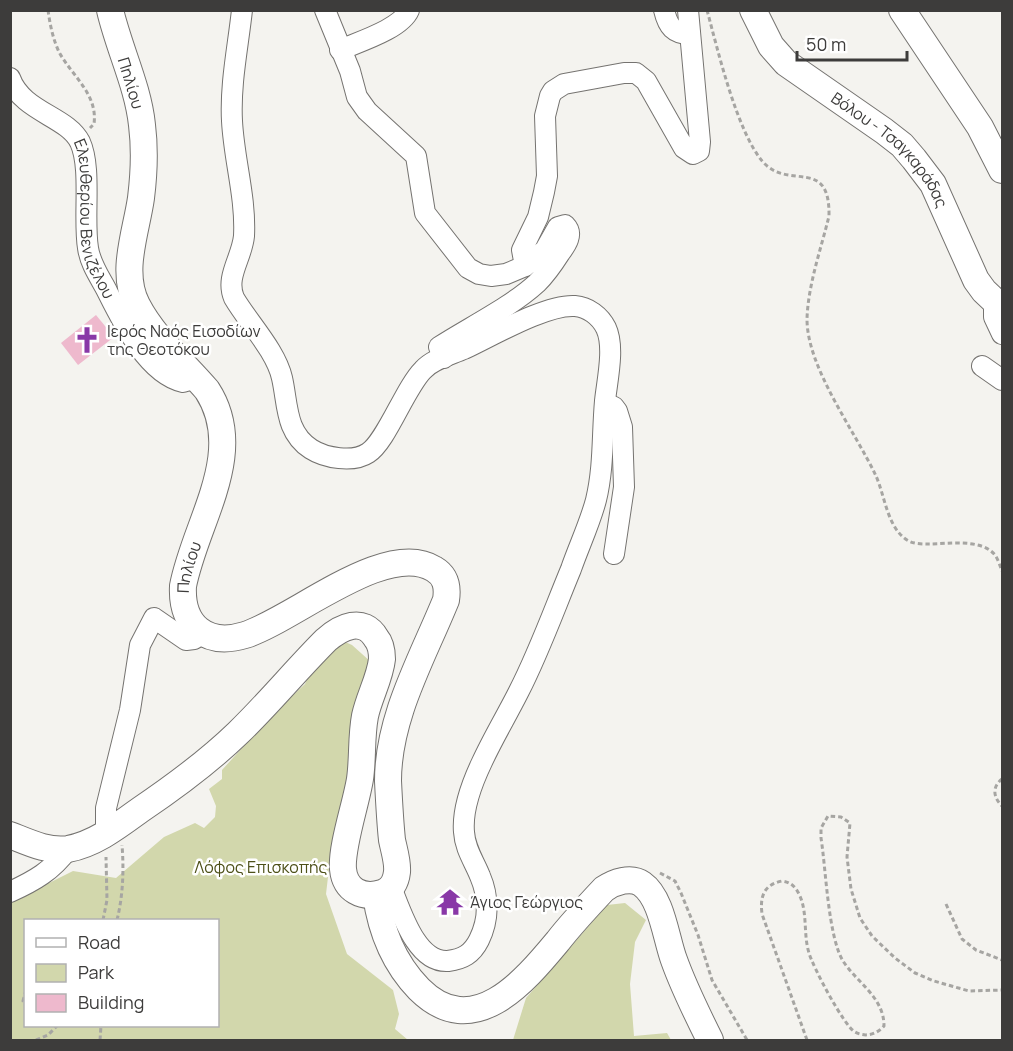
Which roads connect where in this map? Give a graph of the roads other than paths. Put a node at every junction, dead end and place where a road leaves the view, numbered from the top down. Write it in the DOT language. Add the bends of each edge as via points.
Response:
graph roads {
  1 [pos="110,10"];
  2 [pos="242,10"];
  3 [pos="325,10"];
  4 [pos="409,10"];
  5 [pos="664,10"];
  6 [pos="688,10"];
  7 [pos="753,10"];
  8 [pos="902,10"];
  9 [pos="690,34"];
  10 [pos="340,50"];
  11 [pos="10,78"];
  12 [pos="1002,170"];
  13 [pos="525,266"];
  14 [pos="998,304"];
  15 [pos="1002,334"];
  16 [pos="444,358"];
  17 [pos="982,366"];
  18 [pos="196,378"];
  19 [pos="1002,380"];
  20 [pos="605,403"];
  21 [pos="614,554"];
  22 [pos="204,633"];
  23 [pos="113,829"];
  24 [pos="10,834"];
  25 [pos="68,849"];
  26 [pos="384,891"];
  27 [pos="10,892"];
  28 [pos="710,1041"];
  1 -- 18 [label="main road, Πηλίου" via="142,124 143,167 129,264 130,284 144,318"];
  2 -- 16 [label="street" via="232,104 244,227 242,251 230,287 279,369 292,428 308,447 321,454 343,458 365,455 380,440 421,372"];
  3 -- 10 [label="street"];
  4 -- 10 [label="street" via="396,25"];
  5 -- 9 [label="street" via="671,28"];
  6 -- 9 [label="street"];
  7 -- 14 [label="main road, Βόλου - Τσαγκαράδας" via="771,46 786,63 884,131 915,159 933,184 976,280"];
  8 -- 12 [label="main road" via="974,117"];
  9 -- 13 [label="street" via="700,142 696,153 684,148 646,81 636,73 564,84 553,91 546,110 547,176 543,202 522,250"];
  10 -- 13 [label="street" via="363,107 416,156 425,213 468,268 491,276"];
  11 -- 18 [label="street, Ελευθερίου Βενιζέλου" via="21,95 75,135 82,152 88,249 128,333 174,379 183,382"];
  13 -- 16 [label="street" via="544,250 556,229 566,226 568,241 545,275 524,293 439,347"];
  14 -- 15 [label="street" via="994,317"];
  16 -- 20 [label="street" via="550,311 584,308 603,322 609,337"];
  17 -- 19 [label="street"];
  18 -- 22 [label="main road, Πηλίου" via="213,400 224,437 216,483 183,586 187,617"];
  20 -- 21 [label="street" via="617,411 622,427 624,487"];
  20 -- 26 [label="street" via="602,470 591,518 541,642 481,765 465,810 465,843 480,875 487,906 485,925 472,951 450,961 436,961 427,955"];
  22 -- 23 [label="street" via="186,640 154,618 140,645 130,710 108,800"];
  22 -- 26 [label="main road" via="220,637 245,635 360,575 395,562 422,563 443,576 446,600 407,694 390,749 389,802 397,872"];
  23 -- 25 [label="main road"];
  23 -- 26 [label="main road" via="226,745 334,633 361,625 375,636 382,658 365,716 360,780 343,871 350,887 361,894"];
  24 -- 25 [label="main road" via="48,848"];
  25 -- 27 [label="street" via="38,879"];
  26 -- 28 [label="main road" via="381,927 397,960 432,999 467,1009 494,1002 518,987 610,885 626,880 641,883 658,907 673,959"];
}
